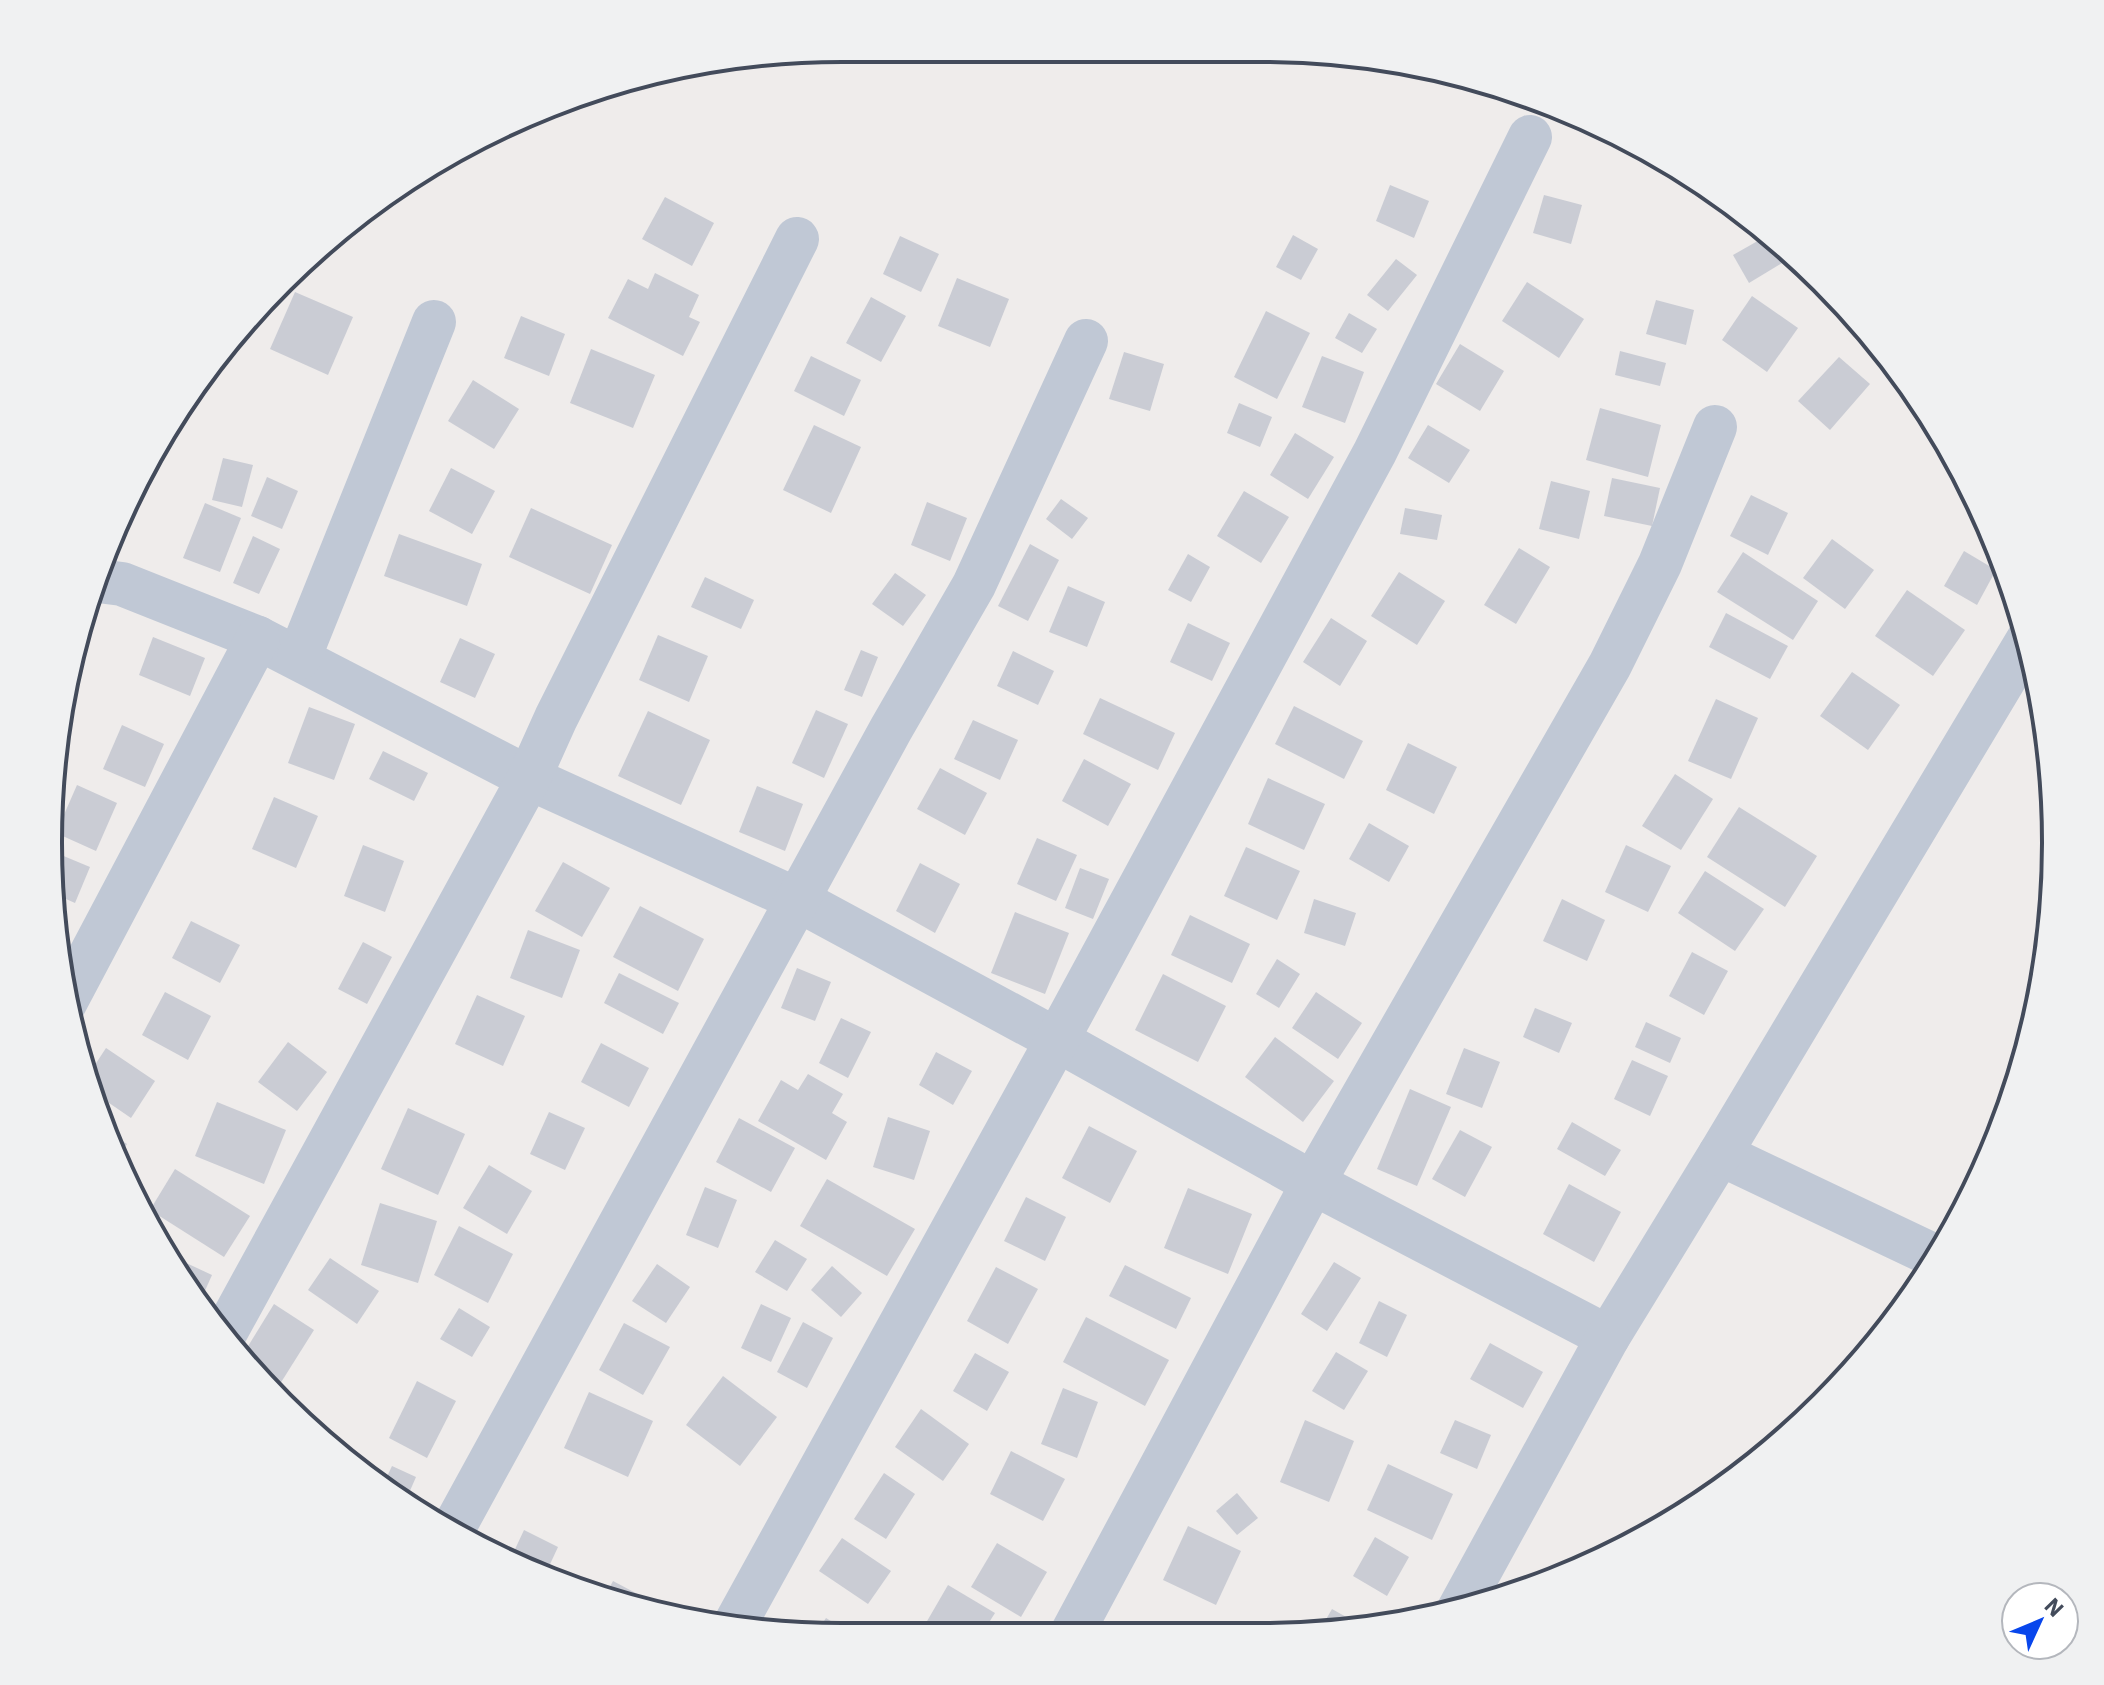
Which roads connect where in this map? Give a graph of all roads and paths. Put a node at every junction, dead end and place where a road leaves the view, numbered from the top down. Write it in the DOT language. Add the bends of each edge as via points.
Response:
graph roads {
  1 [pos="1530,137"];
  2 [pos="797,239"];
  3 [pos="434,322"];
  4 [pos="1086,341"];
  5 [pos="1715,427"];
  6 [pos="107,582"];
  7 [pos="258,638"];
  8 [pos="2019,655"];
  9 [pos="299,658"];
  10 [pos="529,778"];
  11 [pos="798,900"];
  12 [pos="75,984"];
  13 [pos="1057,1040"];
  14 [pos="1720,1154"];
  15 [pos="1313,1183"];
  16 [pos="1925,1251"];
  17 [pos="229,1325"];
  18 [pos="1608,1337"];
  19 [pos="457,1521"];
  20 [pos="1467,1595"];
  21 [pos="740,1616"];
  22 [pos="1077,1623"];
  1 -- 13 [label="street" via="1375,452"];
  2 -- 10 [label="street"];
  3 -- 9 [label="street"];
  4 -- 11 [label="street" via="974,585"];
  5 -- 15 [label="street" via="1660,564 1610,665"];
  6 -- 7 [label="street"];
  7 -- 9 [label="street"];
  7 -- 12 [label="street"];
  8 -- 14 [label="street"];
  9 -- 10 [label="street"];
  10 -- 11 [label="street"];
  10 -- 17 [label="street"];
  11 -- 13 [label="street"];
  11 -- 19 [label="street"];
  13 -- 15 [label="street"];
  13 -- 21 [label="street"];
  14 -- 16 [label="street"];
  14 -- 18 [label="street"];
  15 -- 18 [label="street"];
  15 -- 22 [label="street"];
  18 -- 20 [label="street"];
}
